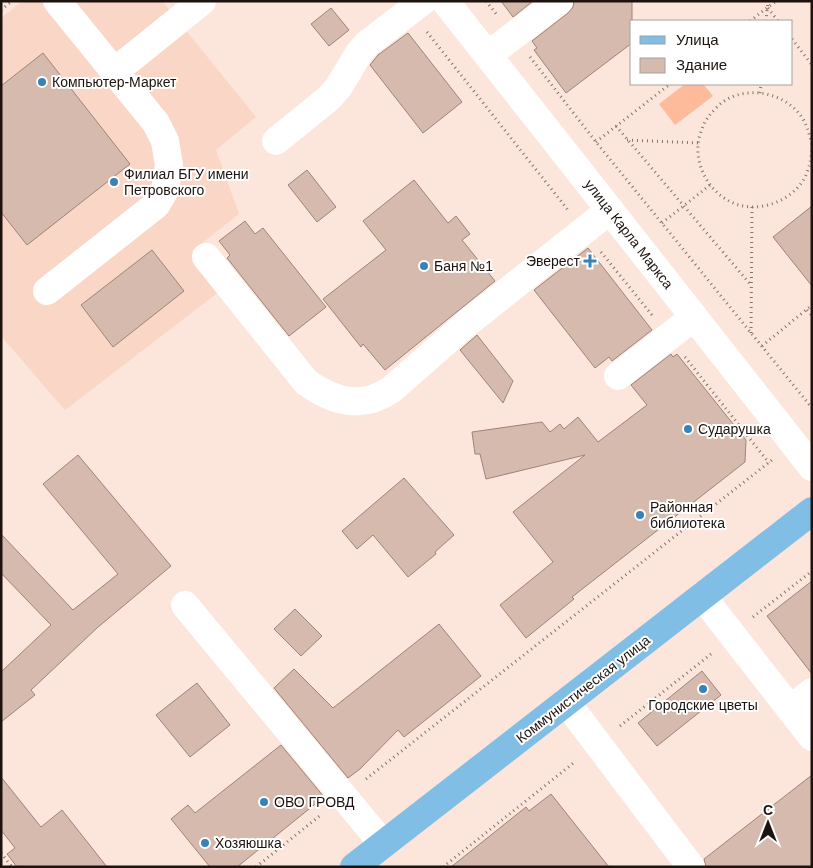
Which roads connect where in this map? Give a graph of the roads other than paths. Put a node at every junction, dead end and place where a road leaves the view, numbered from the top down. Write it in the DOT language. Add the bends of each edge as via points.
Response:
graph roads {
  1 [pos="57,1"];
  2 [pos="202,1"];
  3 [pos="423,1"];
  4 [pos="445,1"];
  5 [pos="559,1"];
  6 [pos="174,10"];
  7 [pos="488,55"];
  8 [pos="114,72"];
  9 [pos="276,141"];
  10 [pos="610,210"];
  11 [pos="206,257"];
  12 [pos="47,292"];
  13 [pos="694,317"];
  14 [pos="618,376"];
  15 [pos="812,467"];
  16 [pos="812,511"];
  17 [pos="702,596"];
  18 [pos="185,605"];
  19 [pos="812,692"];
  20 [pos="566,702"];
  21 [pos="790,709"];
  22 [pos="812,736"];
  23 [pos="382,844"];
  24 [pos="354,867"];
  25 [pos="691,867"];
  1 -- 8 [label="street"];
  2 -- 6 [label="street"];
  3 -- 9 [label="street" via="367,44 329,98"];
  4 -- 7 [label="street, улица Карла Маркса"];
  5 -- 7 [label="street"];
  6 -- 8 [label="street"];
  7 -- 10 [label="street, улица Карла Маркса"];
  8 -- 12 [label="street" via="156,123 164,141 168,165 165,190 156,205"];
  10 -- 11 [label="street" via="466,324 392,390 369,401 356,402 329,396 306,382"];
  10 -- 13 [label="street, улица Карла Маркса"];
  13 -- 14 [label="street"];
  13 -- 15 [label="street, улица Карла Маркса"];
  16 -- 17 [label="main road, Коммунистическая улица"];
  17 -- 20 [label="main road, Коммунистическая улица"];
  17 -- 21 [label="street"];
  18 -- 23 [label="street"];
  19 -- 21 [label="street"];
  20 -- 23 [label="main road, Коммунистическая улица"];
  20 -- 25 [label="street"];
  21 -- 22 [label="street"];
  23 -- 24 [label="main road, Коммунистическая улица"];
}
